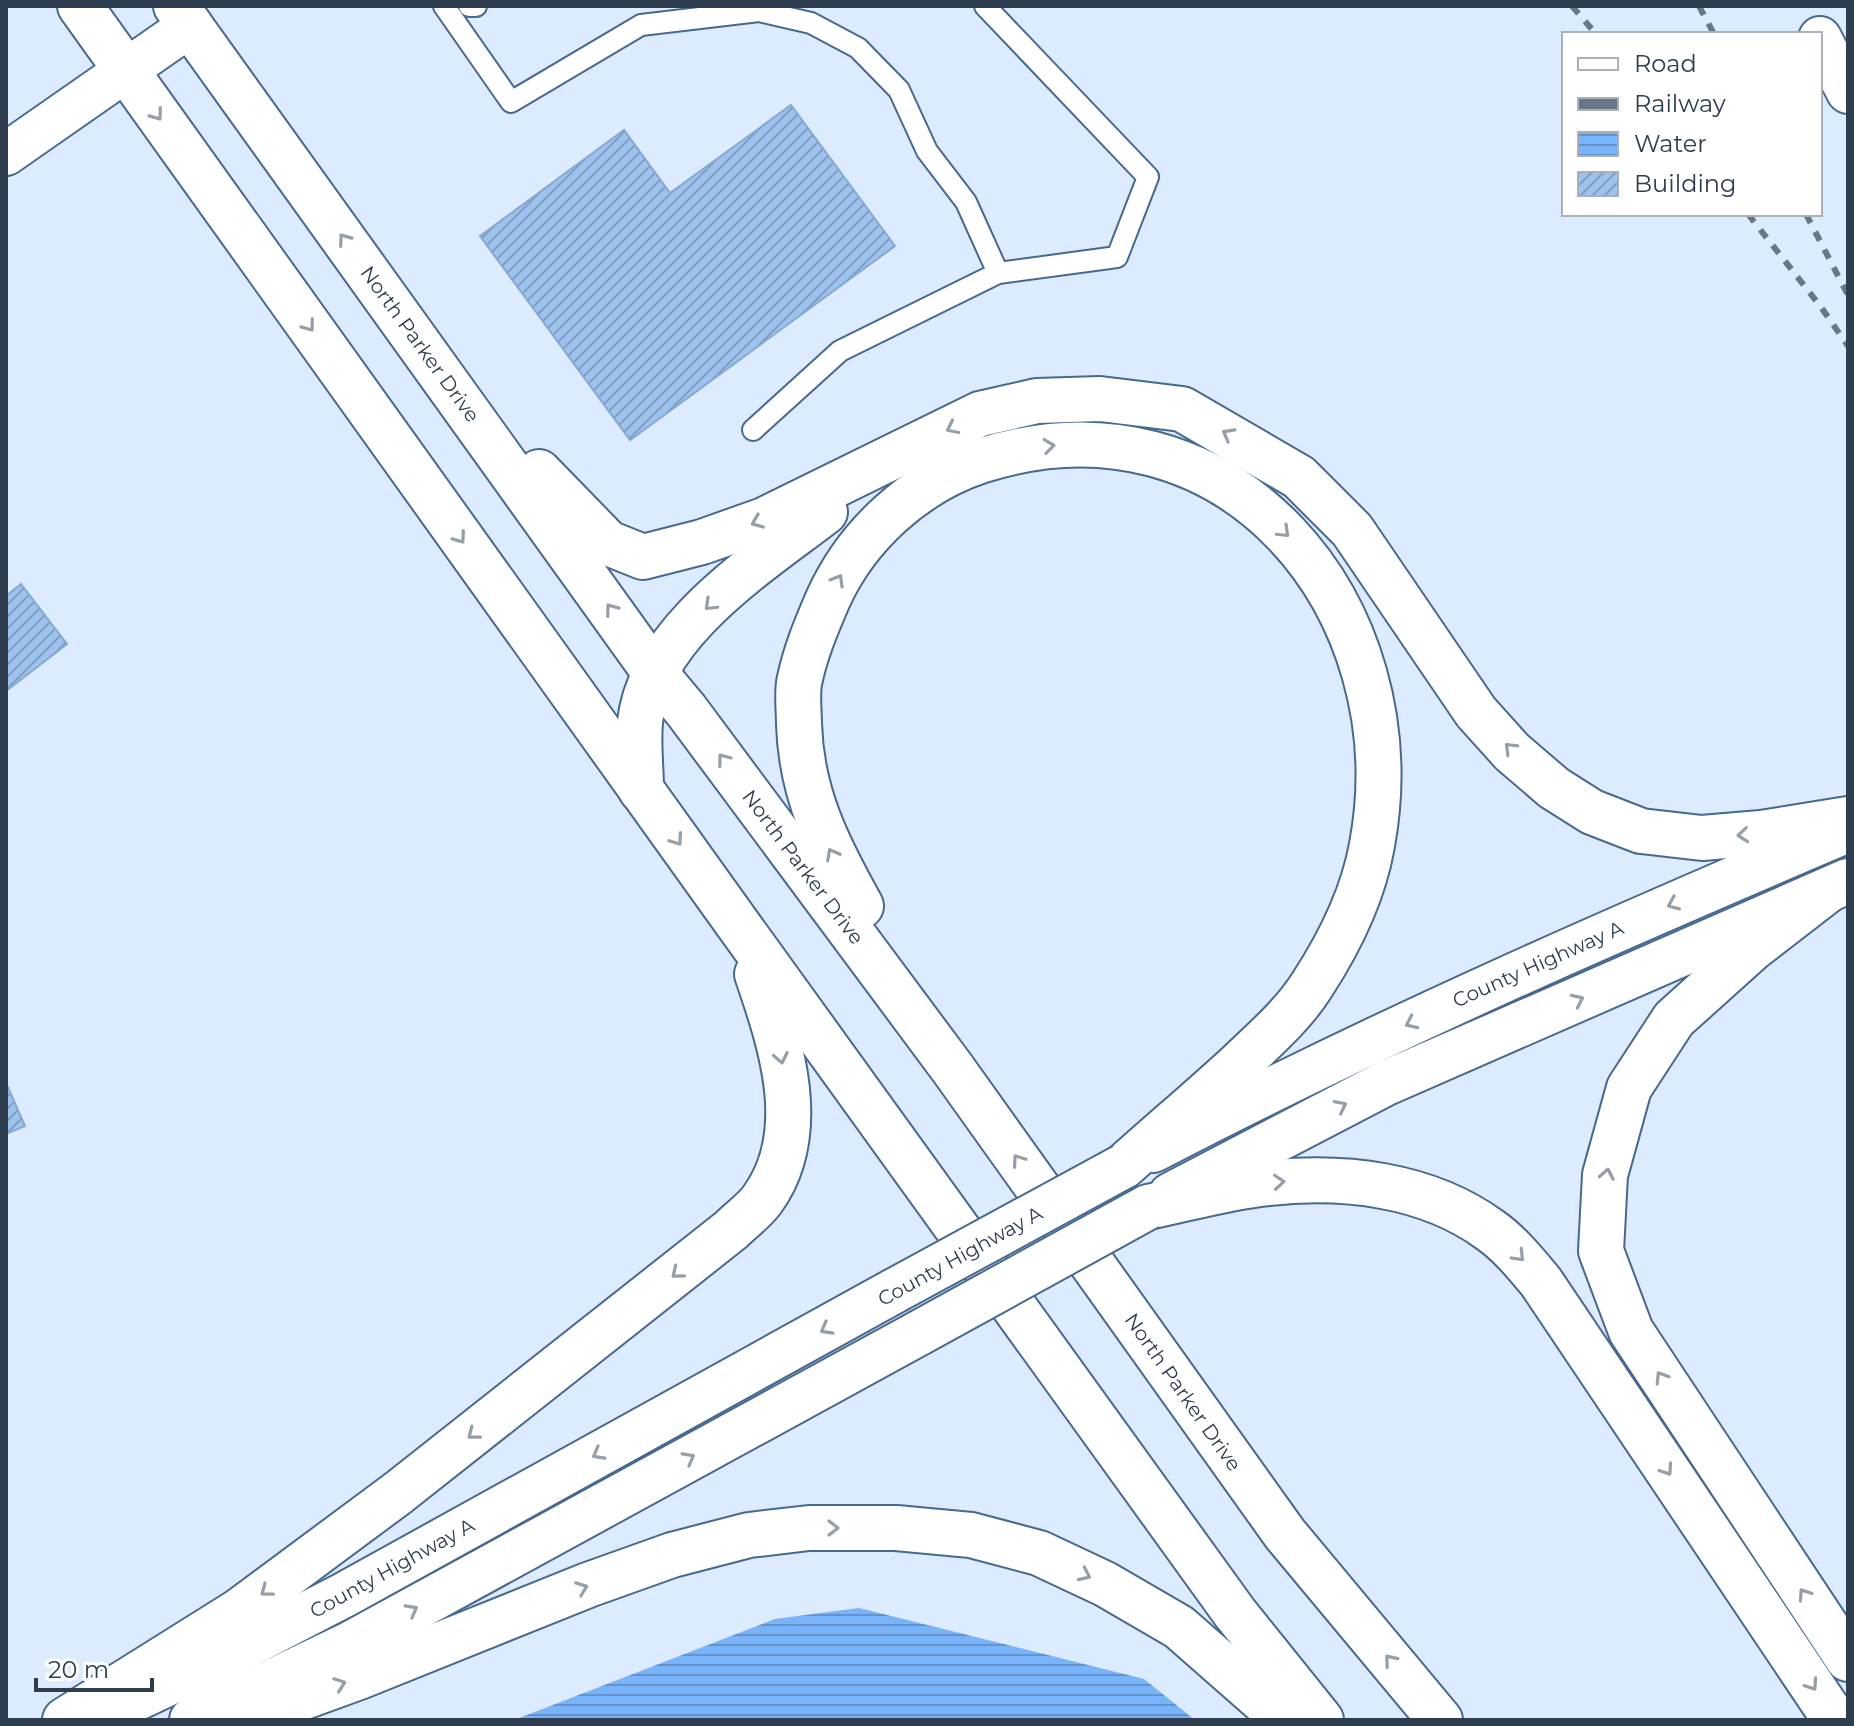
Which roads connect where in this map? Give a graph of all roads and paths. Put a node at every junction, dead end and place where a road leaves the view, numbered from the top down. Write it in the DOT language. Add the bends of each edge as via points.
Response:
graph roads {
  1 [pos="80,6"];
  2 [pos="444,6"];
  3 [pos="469,6"];
  4 [pos="476,6"];
  5 [pos="985,6"];
  6 [pos="1804,6"];
  7 [pos="191,12"];
  8 [pos="1829,41"];
  9 [pos="124,70"];
  10 [pos="1848,92"];
  11 [pos="6,154"];
  12 [pos="998,273"];
  13 [pos="435,366"];
  14 [pos="753,430"];
  15 [pos="903,452"];
  16 [pos="655,673"];
  17 [pos="641,790"];
  18 [pos="1848,819"];
  19 [pos="1848,830"];
  20 [pos="1838,885"];
  21 [pos="742,930"];
  22 [pos="953,1069"];
  23 [pos="1124,1166"];
  24 [pos="1148,1207"];
  25 [pos="1848,1659"];
  26 [pos="65,1720"];
  27 [pos="90,1720"];
  28 [pos="192,1720"];
  29 [pos="241,1720"];
  30 [pos="1285,1720"];
  31 [pos="1321,1720"];
  32 [pos="1440,1720"];
  33 [pos="1835,1720"];
  1 -- 9 [label="main road"];
  2 -- 12 [label="lane" via="511,102 641,25 759,11 811,23 858,48 899,90 927,151 966,202"];
  3 -- 4 [label="lane"];
  5 -- 12 [label="lane" via="1148,177 1117,257"];
  6 -- 8 [label="street"];
  7 -- 9 [label="street"];
  13 -- 7 [label="main road, North Parker Drive, one-way"];
  8 -- 10 [label="street"];
  9 -- 11 [label="street"];
  9 -- 17 [label="main road, one-way"];
  12 -- 14 [label="lane" via="840,351"];
  15 -- 13 [label="main road, one-way" via="764,520 643,557 608,543"];
  16 -- 13 [label="main road, North Parker Drive, one-way"];
  15 -- 16 [label="main road, one-way" via="744,572 688,626"];
  18 -- 15 [label="main road, one-way" via="1702,838 1641,831 1592,812 1512,752 1476,712 1352,530 1299,477 1182,409 1100,399 1037,401 980,414"];
  16 -- 17 [label="main road" via="640,721"];
  22 -- 16 [label="main road, North Parker Drive, one-way"];
  17 -- 21 [label="main road, one-way"];
  19 -- 23 [label="main road, County Highway A, one-way" via="1482,988"];
  24 -- 20 [label="main road, one-way" via="1386,1083"];
  25 -- 20 [label="main road, one-way" via="1631,1331 1601,1251 1605,1175 1629,1088 1674,1019 1753,948"];
  21 -- 26 [label="main road, one-way" via="775,1027 790,1104 781,1165 762,1200 720,1239 398,1493 239,1611"];
  21 -- 31 [label="main road" via="1235,1613"];
  22 -- 23 [label="main road, one-way" via="827,846 807,788 798,688 810,641 838,577 873,531 912,494 962,467 1014,450 1067,444 1171,459 1213,477 1259,507 1299,546 1330,591 1371,692 1378,793 1358,900 1309,990 1272,1033"];
  32 -- 22 [label="main road, North Parker Drive, one-way" via="1285,1534"];
  23 -- 27 [label="main road, County Highway A, one-way, bridge" via="344,1595"];
  28 -- 24 [label="main road, one-way, bridge" via="350,1644"];
  24 -- 33 [label="main road, one-way" via="1265,1183 1310,1180 1401,1189 1432,1198 1491,1230 1541,1282"];
  29 -- 30 [label="main road, one-way" via="672,1555 749,1535 809,1528 971,1535 1039,1553 1179,1627"];
}
